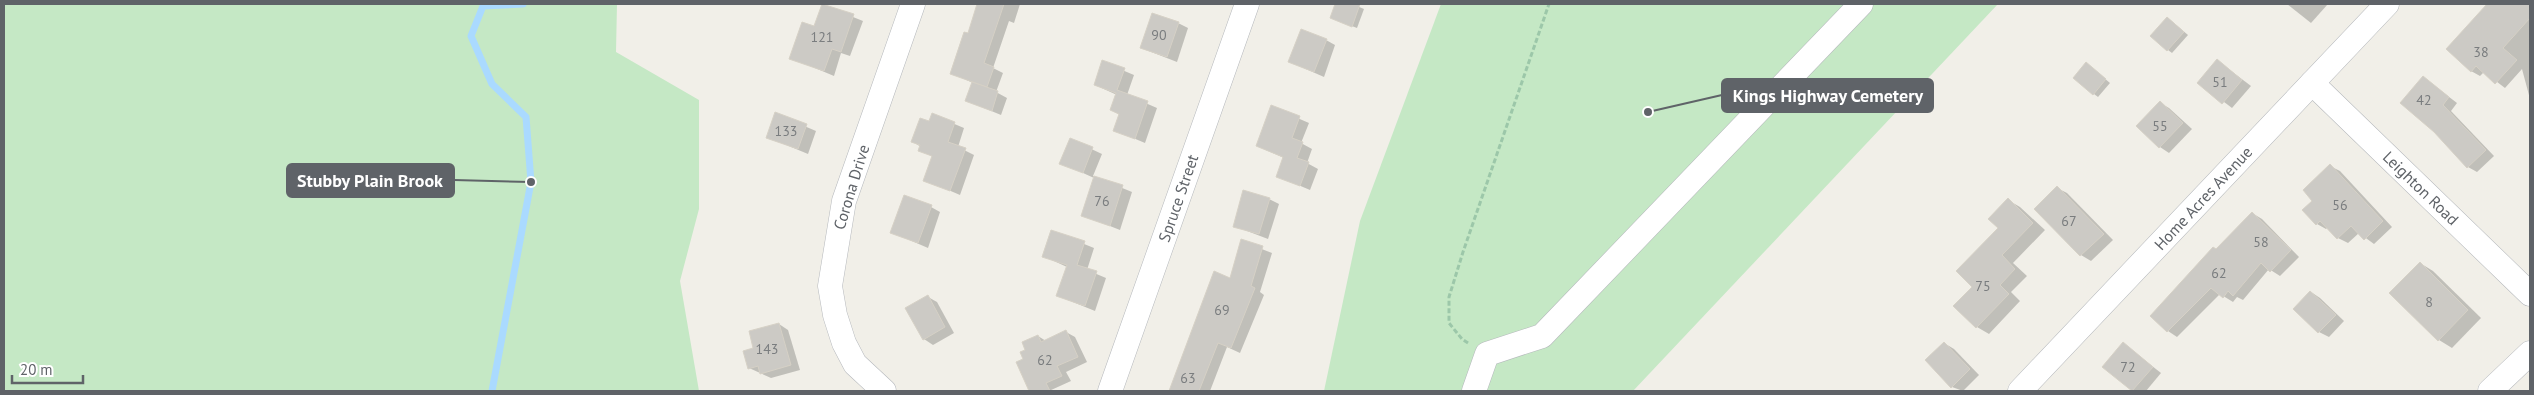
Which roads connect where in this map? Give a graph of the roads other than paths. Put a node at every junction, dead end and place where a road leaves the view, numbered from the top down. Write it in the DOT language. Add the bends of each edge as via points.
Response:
graph roads {
  1 [pos="913,4"];
  2 [pos="1246,4"];
  3 [pos="1861,4"];
  4 [pos="2387,4"];
  5 [pos="2312,83"];
  6 [pos="2530,294"];
  7 [pos="2530,353"];
  8 [pos="884,391"];
  9 [pos="1110,391"];
  10 [pos="1474,391"];
  11 [pos="2020,391"];
  12 [pos="2490,391"];
  1 -- 8 [label="street, Corona Drive" via="844,201 830,286 844,343 855,364"];
  2 -- 9 [label="street, Spruce Street"];
  3 -- 10 [label="street" via="1542,336 1488,354"];
  4 -- 5 [label="street, Home Acres Avenue"];
  5 -- 6 [label="street, Leighton Road"];
  5 -- 11 [label="street, Home Acres Avenue"];
  7 -- 12 [label="street"];
}
